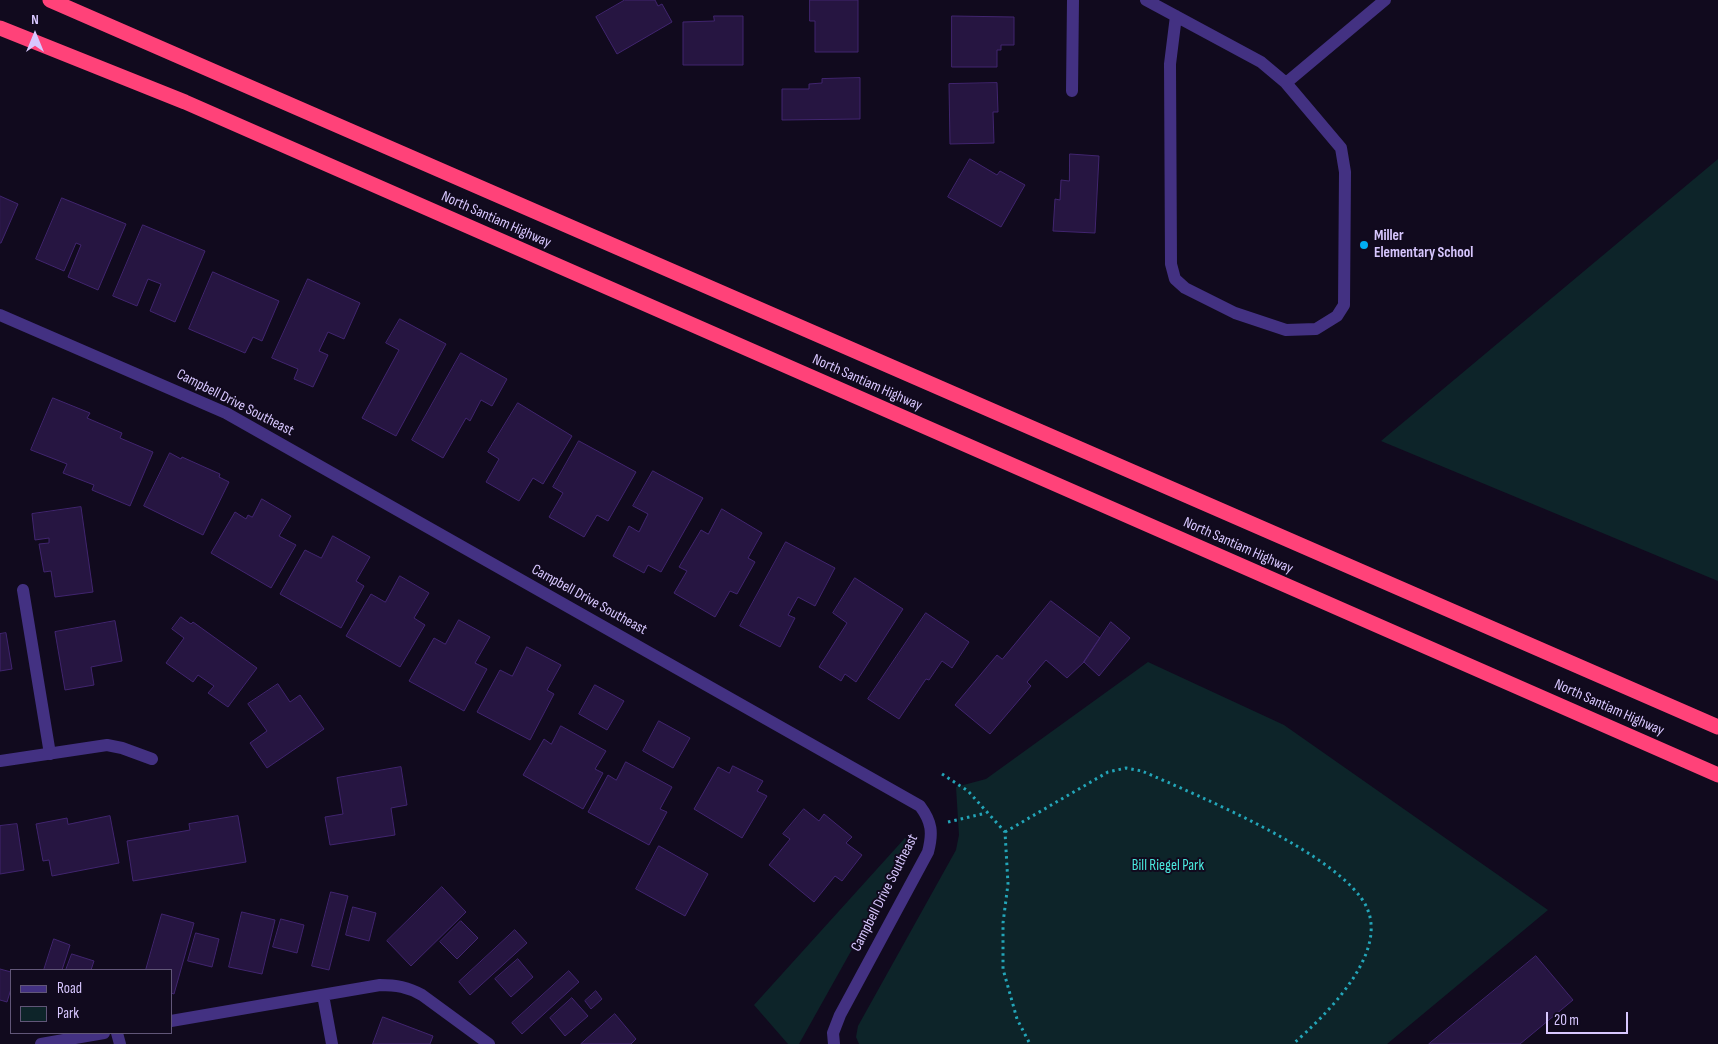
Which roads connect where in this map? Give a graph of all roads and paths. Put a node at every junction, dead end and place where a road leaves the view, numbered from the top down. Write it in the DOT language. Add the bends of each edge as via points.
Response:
graph roads {
  1 [pos="50,0"];
  2 [pos="1073,0"];
  3 [pos="1146,0"];
  4 [pos="1386,0"];
  5 [pos="1176,16"];
  6 [pos="0,28"];
  7 [pos="1286,83"];
  8 [pos="1072,91"];
  9 [pos="0,315"];
  10 [pos="23,590"];
  11 [pos="1718,727"];
  12 [pos="50,754"];
  13 [pos="152,759"];
  14 [pos="0,761"];
  15 [pos="942,774"];
  16 [pos="1718,776"];
  17 [pos="986,813"];
  18 [pos="931,827"];
  19 [pos="1005,832"];
  20 [pos="323,996"];
  21 [pos="172,1021"];
  22 [pos="98,1034"];
  23 [pos="41,1044"];
  24 [pos="332,1044"];
  25 [pos="489,1044"];
  26 [pos="834,1044"];
  27 [pos="1030,1044"];
  28 [pos="1293,1044"];
  1 -- 11 [label="highway, North Santiam Highway"];
  2 -- 8 [label="street"];
  3 -- 5 [label="street"];
  4 -- 7 [label="street"];
  5 -- 7 [label="street" via="1261,62"];
  5 -- 7 [label="street" via="1170,64 1171,264 1175,279 1185,288 1235,313 1286,330 1316,329 1337,316 1344,305 1344,158 1341,148"];
  6 -- 16 [label="highway, North Santiam Highway" via="184,102"];
  9 -- 18 [label="street, Campbell Drive Southeast" via="226,413 907,798 920,806"];
  10 -- 12 [label="street"];
  12 -- 13 [label="street" via="107,745"];
  12 -- 14 [label="street"];
  15 -- 17 [label="path" via="968,791"];
  17 -- 18 [label="path"];
  17 -- 19 [label="path"];
  18 -- 26 [label="street, Campbell Drive Southeast" via="933,834 928,852 840,1015"];
  19 -- 27 [label="path" via="1008,884 1003,923 1003,968 1017,1019"];
  19 -- 28 [label="path" via="1108,772 1126,768 1142,771 1250,820 1329,867 1367,908 1370,930 1365,957 1350,984"];
  20 -- 21 [label="street"];
  20 -- 24 [label="street"];
  20 -- 25 [label="street" via="380,984 410,988"];
  22 -- 23 [label="street"];
}
